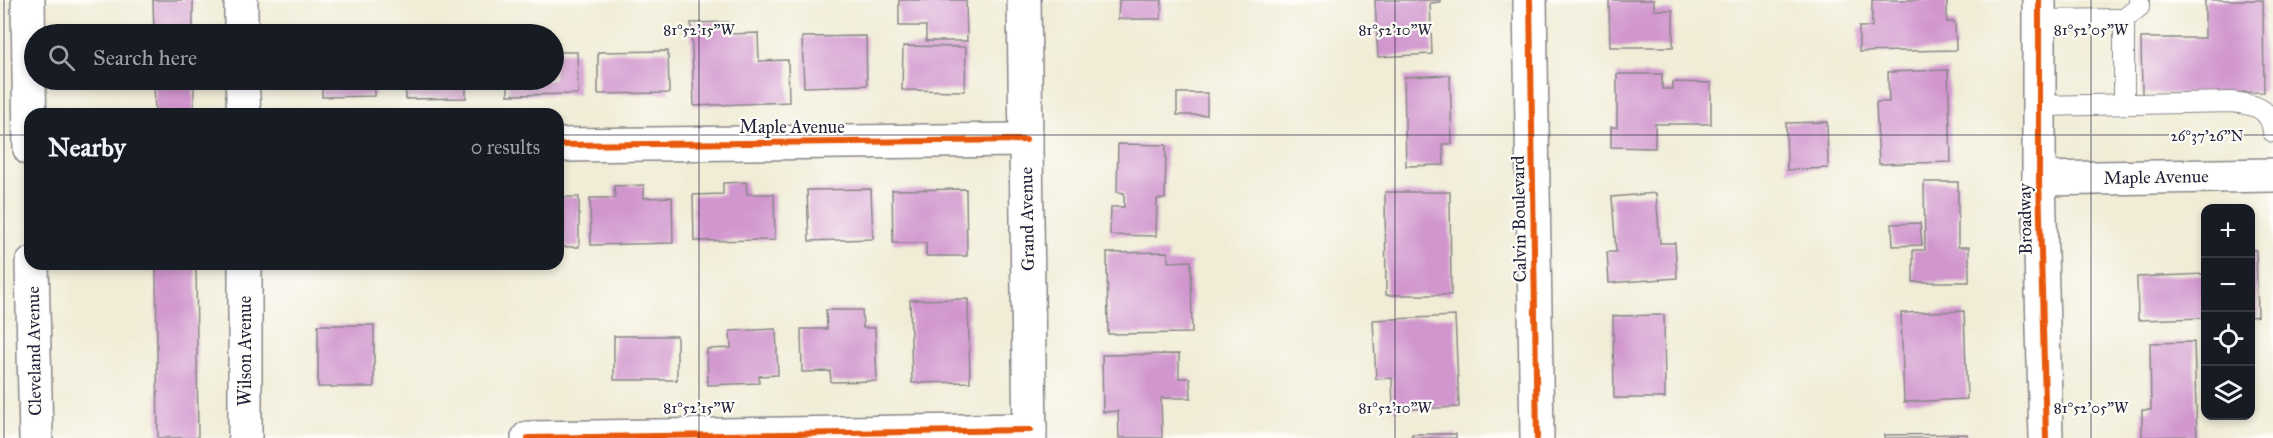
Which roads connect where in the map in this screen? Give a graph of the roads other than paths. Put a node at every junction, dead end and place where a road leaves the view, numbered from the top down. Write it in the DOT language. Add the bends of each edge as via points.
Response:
graph roads {
  1 [pos="28,0"];
  2 [pos="241,0"];
  3 [pos="1024,0"];
  4 [pos="1530,0"];
  5 [pos="2139,0"];
  6 [pos="2039,10"];
  7 [pos="2124,19"];
  8 [pos="28,24"];
  9 [pos="241,24"];
  10 [pos="29,90"];
  11 [pos="243,90"];
  12 [pos="2124,104"];
  13 [pos="2040,106"];
  14 [pos="29,108"];
  15 [pos="244,108"];
  16 [pos="2273,132"];
  17 [pos="1026,140"];
  18 [pos="564,145"];
  19 [pos="2273,176"];
  20 [pos="2039,179"];
  21 [pos="32,270"];
  22 [pos="245,270"];
  23 [pos="1030,434"];
  24 [pos="36,438"];
  25 [pos="245,438"];
  26 [pos="528,438"];
  27 [pos="1537,438"];
  28 [pos="2046,438"];
  1 -- 8 [label="street"];
  2 -- 9 [label="street"];
  3 -- 17 [label="street, Grand Avenue"];
  4 -- 27 [label="street, Calvin Boulevard"];
  5 -- 7 [label="lane" via="2139,7"];
  6 -- 7 [label="lane"];
  6 -- 13 [label="street, Broadway"];
  7 -- 12 [label="lane"];
  10 -- 14 [label="street"];
  11 -- 15 [label="street"];
  12 -- 13 [label="lane"];
  12 -- 16 [label="lane" via="2254,105 2266,113"];
  13 -- 20 [label="street, Broadway"];
  17 -- 18 [label="street, Maple Avenue"];
  17 -- 23 [label="street, Grand Avenue"];
  19 -- 20 [label="street, Maple Avenue"];
  20 -- 28 [label="street, Broadway"];
  21 -- 24 [label="street, Cleveland Avenue"];
  22 -- 25 [label="street, Wilson Avenue"];
  23 -- 26 [label="street"];
}
